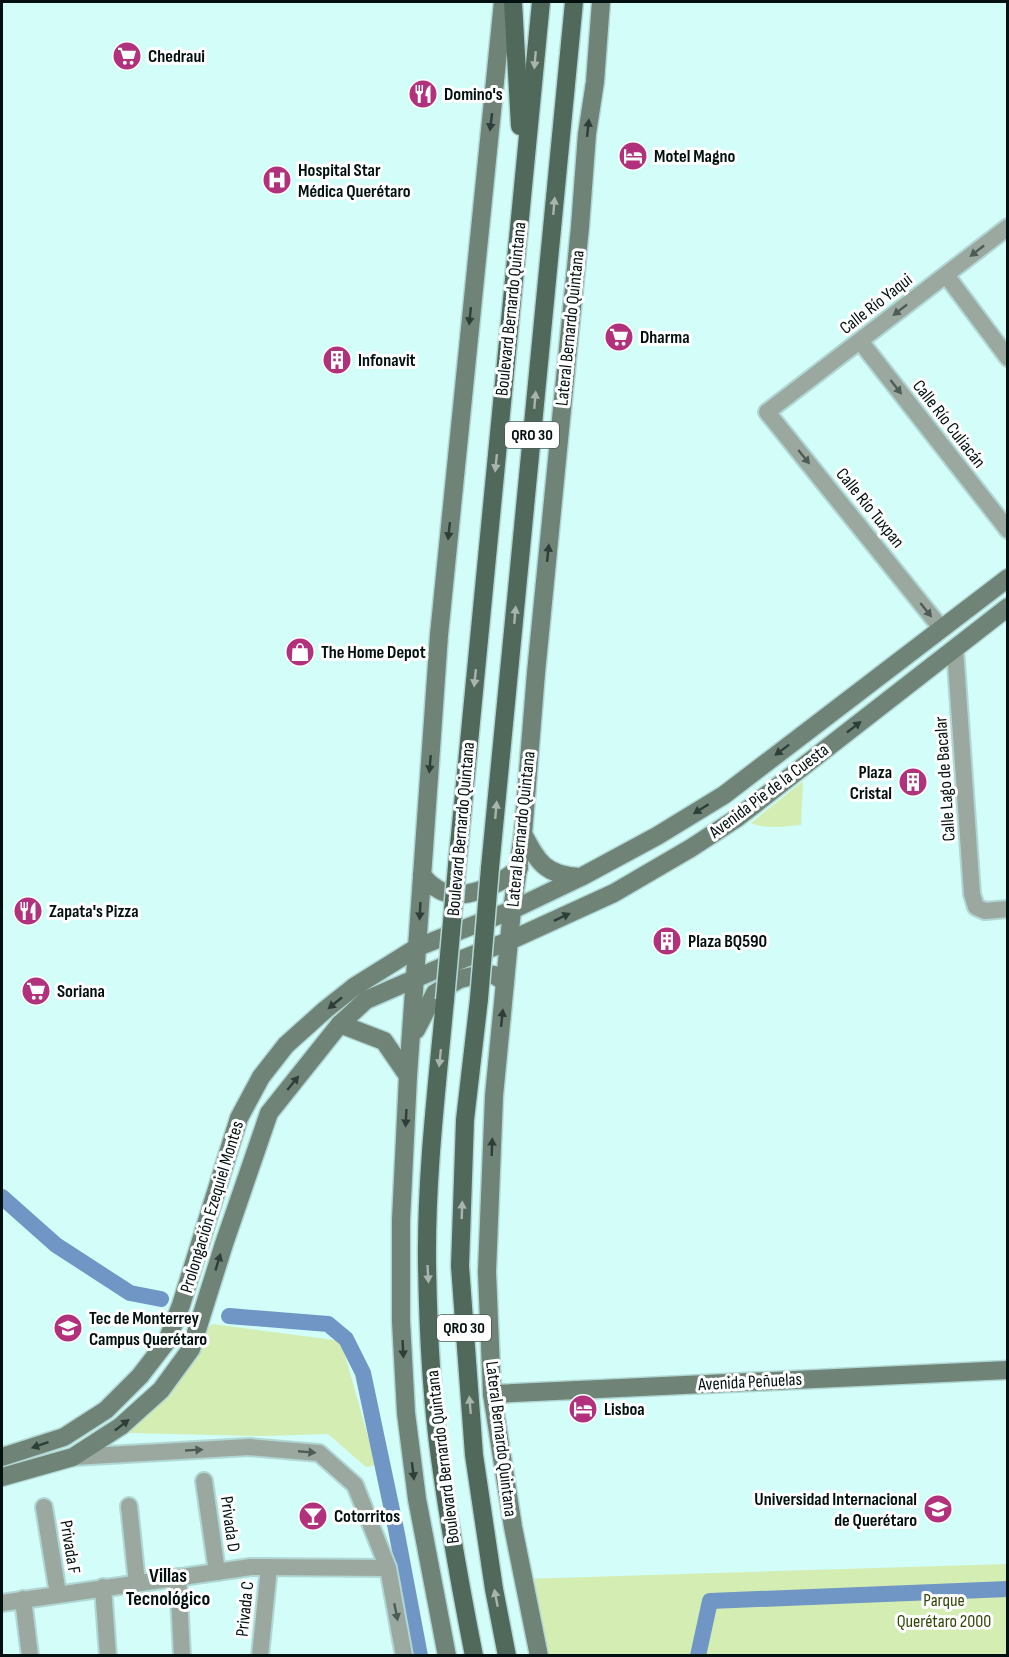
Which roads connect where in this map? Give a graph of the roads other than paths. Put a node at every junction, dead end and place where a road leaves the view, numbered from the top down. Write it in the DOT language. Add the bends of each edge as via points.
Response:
graph roads {
  1 [pos="503,2"];
  2 [pos="513,2"];
  3 [pos="541,2"];
  4 [pos="574,2"];
  5 [pos="601,2"];
  6 [pos="523,188"];
  7 [pos="1008,227"];
  8 [pos="946,275"];
  9 [pos="860,341"];
  10 [pos="1005,348"];
  11 [pos="767,412"];
  12 [pos="1008,530"];
  13 [pos="1008,578"];
  14 [pos="1008,607"];
  15 [pos="941,628"];
  16 [pos="955,648"];
  17 [pos="523,834"];
  18 [pos="519,868"];
  19 [pos="422,875"];
  20 [pos="581,877"];
  21 [pos="1008,909"];
  22 [pos="512,910"];
  23 [pos="509,941"];
  24 [pos="418,947"];
  25 [pos="416,978"];
  26 [pos="506,982"];
  27 [pos="363,992"];
  28 [pos="340,1024"];
  29 [pos="411,1038"];
  30 [pos="408,1076"];
  31 [pos="1008,1370"];
  32 [pos="492,1394"];
  33 [pos="73,1457"];
  34 [pos="2,1458"];
  35 [pos="2,1477"];
  36 [pos="204,1481"];
  37 [pos="129,1506"];
  38 [pos="44,1507"];
  39 [pos="269,1567"];
  40 [pos="388,1568"];
  41 [pos="217,1572"];
  42 [pos="178,1577"];
  43 [pos="137,1583"];
  44 [pos="103,1587"];
  45 [pos="58,1594"];
  46 [pos="23,1599"];
  47 [pos="2,1603"];
  48 [pos="30,1656"];
  49 [pos="108,1656"];
  50 [pos="182,1656"];
  51 [pos="260,1656"];
  52 [pos="404,1656"];
  53 [pos="447,1656"];
  54 [pos="474,1656"];
  55 [pos="507,1656"];
  56 [pos="539,1656"];
  1 -- 19 [label="street, one-way" via="439,635"];
  2 -- 6 [label="main road"];
  3 -- 6 [label="main road, Boulevard Bernardo Quintana / QRO 30, one-way"];
  55 -- 4 [label="main road, Boulevard Bernardo Quintana / QRO 30, one-way, bridge" via="474,1455 460,1266 465,1120"];
  17 -- 5 [label="street, Lateral Bernardo Quintana, one-way"];
  6 -- 54 [label="main road, Boulevard Bernardo Quintana / QRO 30, one-way, bridge" via="432,1134 428,1273 439,1457"];
  7 -- 8 [label="street, Calle Río Yaqui, one-way"];
  8 -- 9 [label="street, Calle Río Yaqui, one-way"];
  8 -- 10 [label="street"];
  9 -- 11 [label="street, Calle Río Yaqui"];
  9 -- 12 [label="street, Calle Río Culiacán, one-way"];
  11 -- 15 [label="street, Calle Río Tuxpan, one-way"];
  13 -- 15 [label="street, Avenida Pie de la Cuesta"];
  14 -- 16 [label="street, Avenida Pie de la Cuesta"];
  15 -- 20 [label="street, Avenida Pie de la Cuesta, one-way" via="724,795"];
  16 -- 21 [label="street, Calle Lago de Bacalar" via="972,894 976,907 985,911"];
  23 -- 16 [label="street, Avenida Pie de la Cuesta, one-way" via="614,893 737,818"];
  17 -- 18 [label="street, Lateral Bernardo Quintana"];
  17 -- 20 [label="street" via="534,856 547,869 561,876"];
  18 -- 19 [label="street" via="506,880 474,892 437,890"];
  18 -- 22 [label="street, Lateral Bernardo Quintana"];
  19 -- 24 [label="street, one-way"];
  20 -- 22 [label="street, Avenida Pie de la Cuesta"];
  22 -- 23 [label="street, Lateral Bernardo Quintana"];
  22 -- 24 [label="street, Avenida Pie de la Cuesta"];
  23 -- 25 [label="street, Avenida Pie de la Cuesta"];
  23 -- 26 [label="street, Lateral Bernardo Quintana"];
  24 -- 25 [label="street"];
  24 -- 27 [label="street, Prolongación Ezequiel Montes"];
  25 -- 27 [label="street, Prolongación Ezequiel Montes"];
  25 -- 29 [label="street"];
  26 -- 29 [label="street" via="494,975 481,974 435,993"];
  32 -- 26 [label="street, Lateral Bernardo Quintana, one-way" via="487,1272 494,1096"];
  27 -- 28 [label="street, Prolongación Ezequiel Montes"];
  27 -- 34 [label="street, Prolongación Ezequiel Montes, one-way" via="326,1010 286,1045 261,1077 239,1118 167,1341 140,1376 106,1410 64,1437"];
  28 -- 30 [label="street" via="384,1041"];
  33 -- 28 [label="street, Prolongación Ezequiel Montes, one-way" via="121,1426 161,1390 191,1349 269,1113"];
  29 -- 30 [label="street"];
  30 -- 53 [label="street, one-way" via="401,1239 406,1413 417,1499"];
  31 -- 32 [label="street, Avenida Peñuelas"];
  32 -- 56 [label="street, Lateral Bernardo Quintana"];
  33 -- 35 [label="street, Prolongación Ezequiel Montes"];
  33 -- 40 [label="street, Prolongación Ezequiel Montes, one-way" via="249,1447 319,1453 355,1485"];
  36 -- 41 [label="street, Privada D"];
  37 -- 43 [label="street"];
  38 -- 45 [label="street, Privada F"];
  39 -- 40 [label="street"];
  39 -- 41 [label="street"];
  39 -- 51 [label="street, Privada C"];
  40 -- 52 [label="street, Prolongación Ezequiel Montes, one-way"];
  41 -- 42 [label="street"];
  42 -- 43 [label="street"];
  42 -- 50 [label="street"];
  43 -- 44 [label="street"];
  44 -- 45 [label="street"];
  44 -- 49 [label="street"];
  45 -- 46 [label="street"];
  46 -- 47 [label="street"];
  46 -- 48 [label="street"];
}
